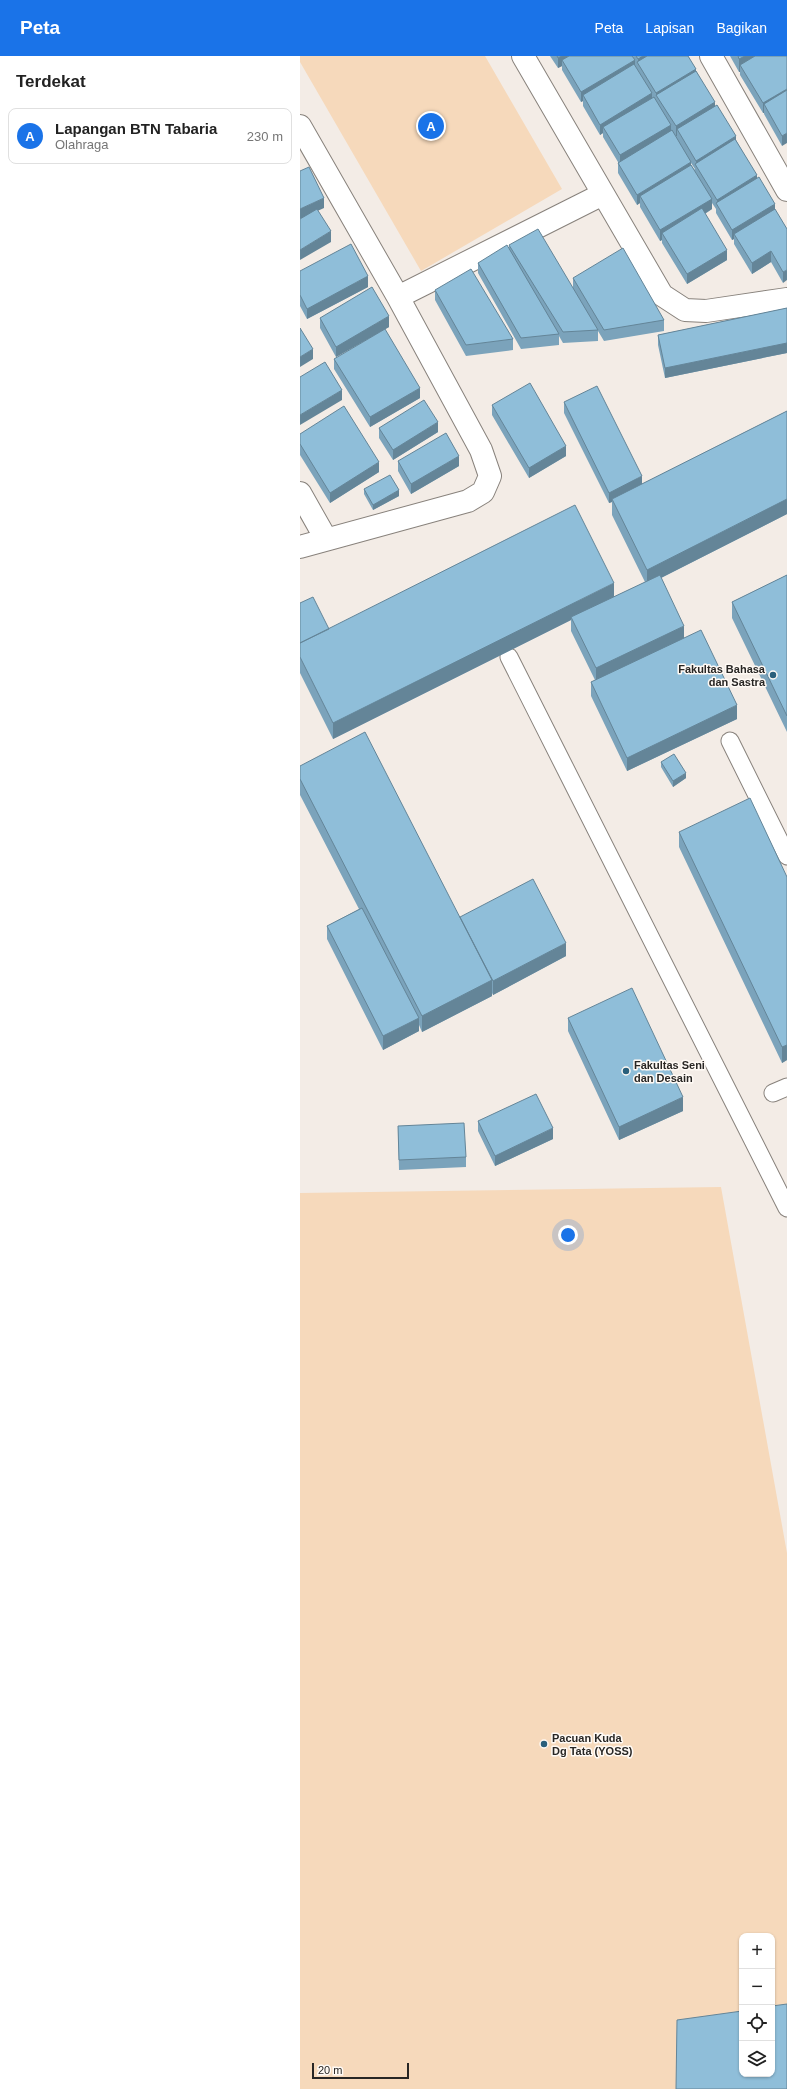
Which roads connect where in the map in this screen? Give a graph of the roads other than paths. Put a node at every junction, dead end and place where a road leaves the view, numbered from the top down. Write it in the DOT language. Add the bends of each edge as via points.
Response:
graph roads {
  1 [pos="523,56"];
  2 [pos="711,56"];
  3 [pos="300,126"];
  4 [pos="787,190"];
  5 [pos="603,194"];
  6 [pos="398,297"];
  7 [pos="787,299"];
  8 [pos="300,493"];
  9 [pos="326,539"];
  10 [pos="300,547"];
  11 [pos="509,657"];
  12 [pos="730,740"];
  13 [pos="786,852"];
  14 [pos="787,1208"];
  1 -- 5 [label="street"];
  2 -- 4 [label="street"];
  3 -- 6 [label="street"];
  5 -- 6 [label="street"];
  5 -- 7 [label="street" via="662,295 685,310 706,311"];
  6 -- 9 [label="street" via="481,450 490,476 483,492 468,501"];
  8 -- 9 [label="street"];
  9 -- 10 [label="street"];
  11 -- 14 [label="lane"];
  12 -- 13 [label="lane"];
}
